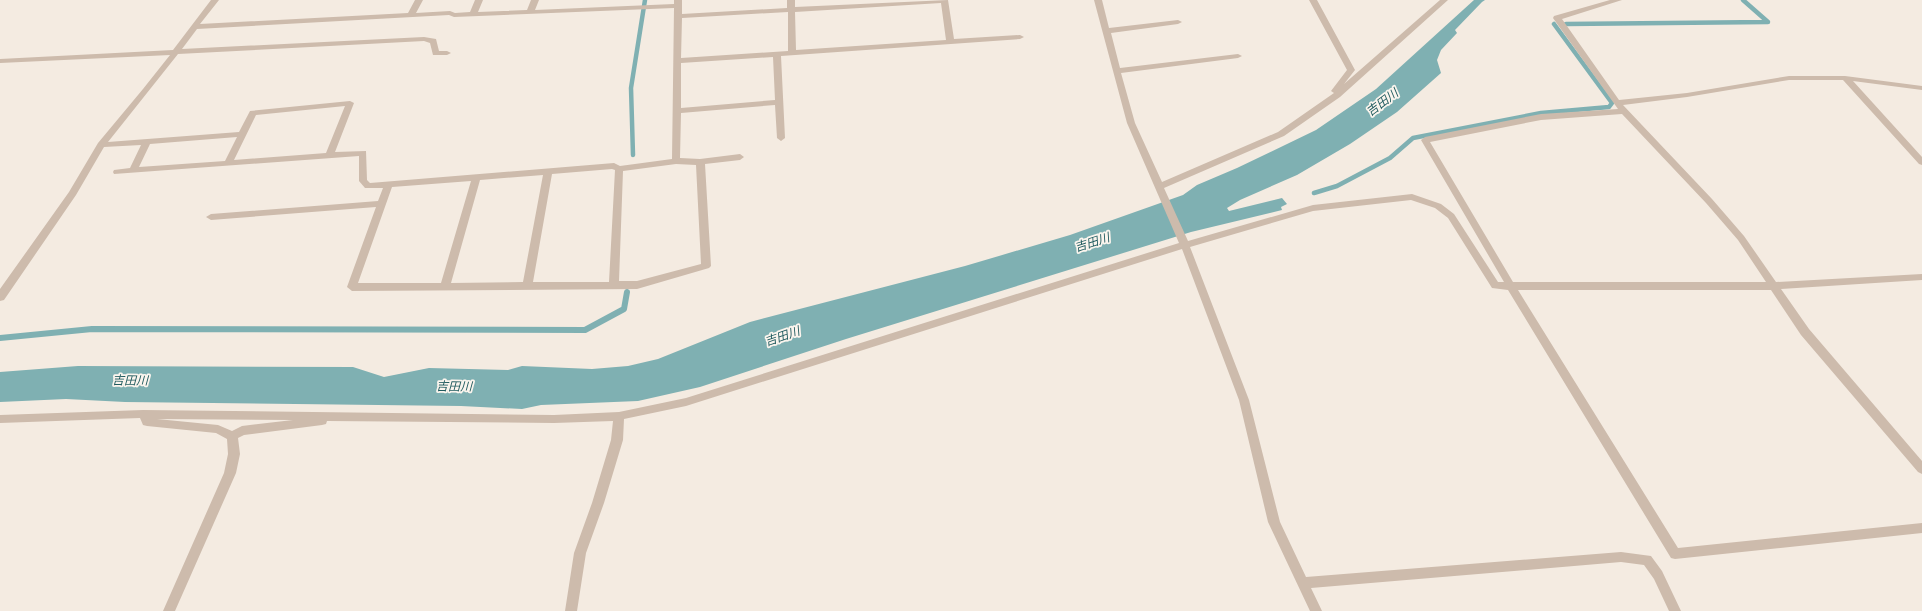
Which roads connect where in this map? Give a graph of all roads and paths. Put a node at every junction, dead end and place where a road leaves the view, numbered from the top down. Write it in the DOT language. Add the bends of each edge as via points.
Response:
graph roads {
  1 [pos="215,0"];
  2 [pos="419,0"];
  3 [pos="479,0"];
  4 [pos="535,0"];
  5 [pos="591,0"];
  6 [pos="791,0"];
  7 [pos="944,0"];
  8 [pos="1098,0"];
  9 [pos="1313,0"];
  10 [pos="1444,0"];
  11 [pos="1618,0"];
  12 [pos="678,3"];
  13 [pos="588,10"];
  14 [pos="791,10"];
  15 [pos="530,12"];
  16 [pos="473,14"];
  17 [pos="411,15"];
  18 [pos="678,16"];
  19 [pos="1178,22"];
  20 [pos="194,26"];
  21 [pos="1106,31"];
  22 [pos="1020,37"];
  23 [pos="950,41"];
  24 [pos="176,51"];
  25 [pos="447,53"];
  26 [pos="792,53"];
  27 [pos="777,54"];
  28 [pos="1238,56"];
  29 [pos="0,61"];
  30 [pos="677,61"];
  31 [pos="1116,71"];
  32 [pos="1845,78"];
  33 [pos="1922,88"];
  34 [pos="1337,95"];
  35 [pos="780,102"];
  36 [pos="1620,107"];
  37 [pos="677,111"];
  38 [pos="243,134"];
  39 [pos="781,138"];
  40 [pos="148,141"];
  41 [pos="101,145"];
  42 [pos="330,155"];
  43 [pos="740,157"];
  44 [pos="676,161"];
  45 [pos="700,162"];
  46 [pos="1922,162"];
  47 [pos="228,163"];
  48 [pos="619,169"];
  49 [pos="133,171"];
  50 [pos="117,172"];
  51 [pos="548,172"];
  52 [pos="476,177"];
  53 [pos="389,184"];
  54 [pos="1160,190"];
  55 [pos="382,204"];
  56 [pos="211,217"];
  57 [pos="1184,242"];
  58 [pos="1922,277"];
  59 [pos="614,285"];
  60 [pos="1510,285"];
  61 [pos="445,286"];
  62 [pos="528,286"];
  63 [pos="1774,286"];
  64 [pos="0,297"];
  65 [pos="143,414"];
  66 [pos="619,416"];
  67 [pos="343,417"];
  68 [pos="0,420"];
  69 [pos="232,436"];
  70 [pos="1922,469"];
  71 [pos="1922,528"];
  72 [pos="1304,583"];
  73 [pos="169,611"];
  74 [pos="571,611"];
  75 [pos="1316,611"];
  76 [pos="1675,611"];
  1 -- 20 [label="street"];
  2 -- 17 [label="street"];
  3 -- 16 [label="street"];
  4 -- 15 [label="street"];
  5 -- 13 [label="street"];
  6 -- 14 [label="street"];
  7 -- 14 [label="street"];
  7 -- 23 [label="street"];
  8 -- 21 [label="street"];
  9 -- 34 [label="street" via="1351,70 1335,90"];
  10 -- 34 [label="street"];
  11 -- 36 [label="street" via="1556,18"];
  12 -- 13 [label="street"];
  12 -- 18 [label="street"];
  13 -- 15 [label="street"];
  14 -- 18 [label="street"];
  14 -- 26 [label="street"];
  15 -- 16 [label="street"];
  16 -- 17 [label="street"];
  17 -- 20 [label="street"];
  18 -- 30 [label="street"];
  19 -- 21 [label="street"];
  20 -- 24 [label="street"];
  21 -- 31 [label="street"];
  22 -- 23 [label="street"];
  23 -- 26 [label="street"];
  24 -- 25 [label="street" via="424,39 433,41 436,53"];
  24 -- 29 [label="street"];
  24 -- 41 [label="street"];
  26 -- 27 [label="street"];
  27 -- 30 [label="street"];
  27 -- 35 [label="street"];
  28 -- 31 [label="street"];
  30 -- 37 [label="street"];
  31 -- 54 [label="street" via="1131,123"];
  32 -- 33 [label="street"];
  32 -- 36 [label="street" via="1789,78"];
  32 -- 46 [label="street"];
  34 -- 54 [label="street" via="1281,134"];
  35 -- 37 [label="street"];
  35 -- 39 [label="street"];
  36 -- 60 [label="street" via="1541,117 1425,140"];
  36 -- 63 [label="street" via="1732,227"];
  37 -- 44 [label="street"];
  38 -- 40 [label="street"];
  38 -- 42 [label="street" via="253,113 350,103"];
  38 -- 47 [label="street"];
  40 -- 41 [label="street"];
  40 -- 49 [label="street"];
  41 -- 64 [label="street" via="72,193"];
  42 -- 47 [label="street"];
  42 -- 53 [label="street" via="363,153 363,181 368,186"];
  43 -- 45 [label="street"];
  44 -- 45 [label="street"];
  44 -- 48 [label="street"];
  45 -- 59 [label="street" via="706,266 637,284"];
  47 -- 49 [label="street"];
  48 -- 51 [label="street" via="614,166"];
  48 -- 59 [label="street"];
  49 -- 50 [label="street"];
  51 -- 52 [label="street"];
  51 -- 62 [label="street"];
  52 -- 53 [label="street"];
  52 -- 61 [label="street"];
  53 -- 55 [label="street"];
  54 -- 57 [label="street"];
  55 -- 56 [label="street"];
  55 -- 61 [label="street" via="352,287"];
  57 -- 60 [label="street" via="1313,208 1412,197 1438,206 1451,216 1495,286"];
  57 -- 66 [label="street" via="686,402"];
  57 -- 72 [label="street" via="1244,400 1274,522"];
  58 -- 63 [label="street"];
  59 -- 62 [label="street"];
  60 -- 63 [label="street"];
  60 -- 71 [label="street" via="1674,554"];
  61 -- 62 [label="street"];
  63 -- 70 [label="street" via="1806,332"];
  65 -- 67 [label="street"];
  65 -- 68 [label="street"];
  65 -- 69 [label="street" via="147,422 218,428"];
  66 -- 67 [label="street" via="554,419"];
  66 -- 74 [label="street" via="617,440 580,553"];
  67 -- 69 [label="street" via="304,425 242,431"];
  69 -- 73 [label="street" via="234,454 230,473"];
  72 -- 75 [label="street"];
  72 -- 76 [label="street" via="1621,557 1647,560 1658,575"];
}
